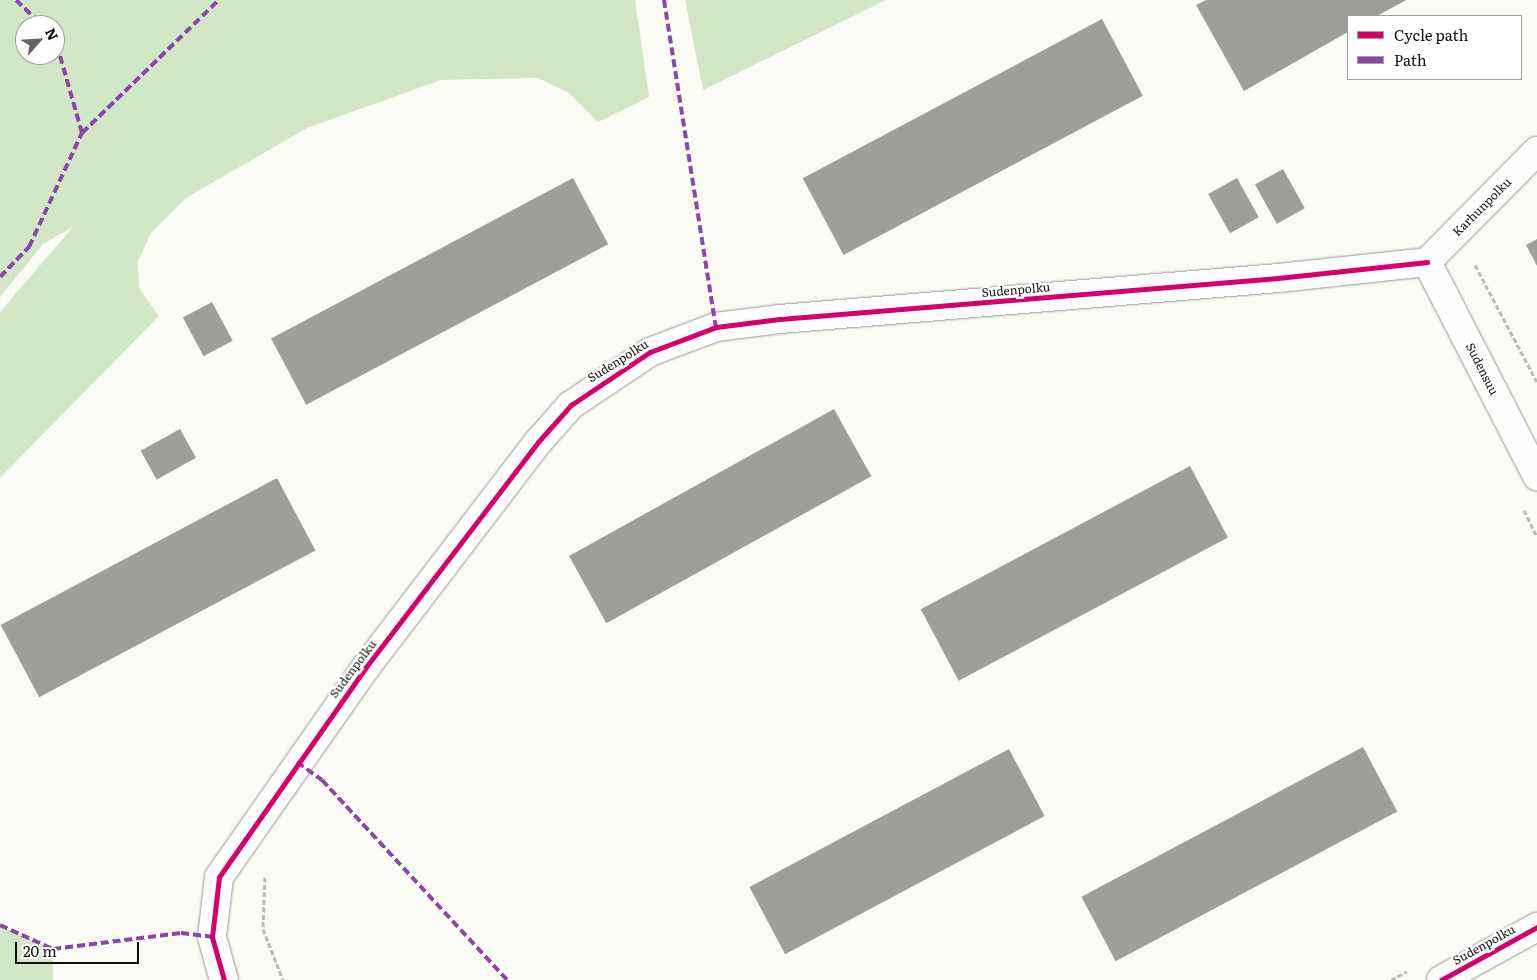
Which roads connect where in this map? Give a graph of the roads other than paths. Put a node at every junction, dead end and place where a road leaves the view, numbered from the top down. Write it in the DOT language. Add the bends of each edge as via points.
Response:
graph roads {
  1 [pos="1537,151"];
  2 [pos="1427,262"];
  3 [pos="1537,476"];
  4 [pos="1537,926"];
  5 [pos="224,980"];
  6 [pos="1441,980"];
  1 -- 2 [label="street, Karhunpolku"];
  2 -- 3 [label="street, Sudensuu"];
  2 -- 5 [label="street, Sudenpolku" via="780,319 716,327 650,352 572,405 538,442 366,667 224,869 219,877 212,937"];
  4 -- 6 [label="street, Sudenpolku"];
}
